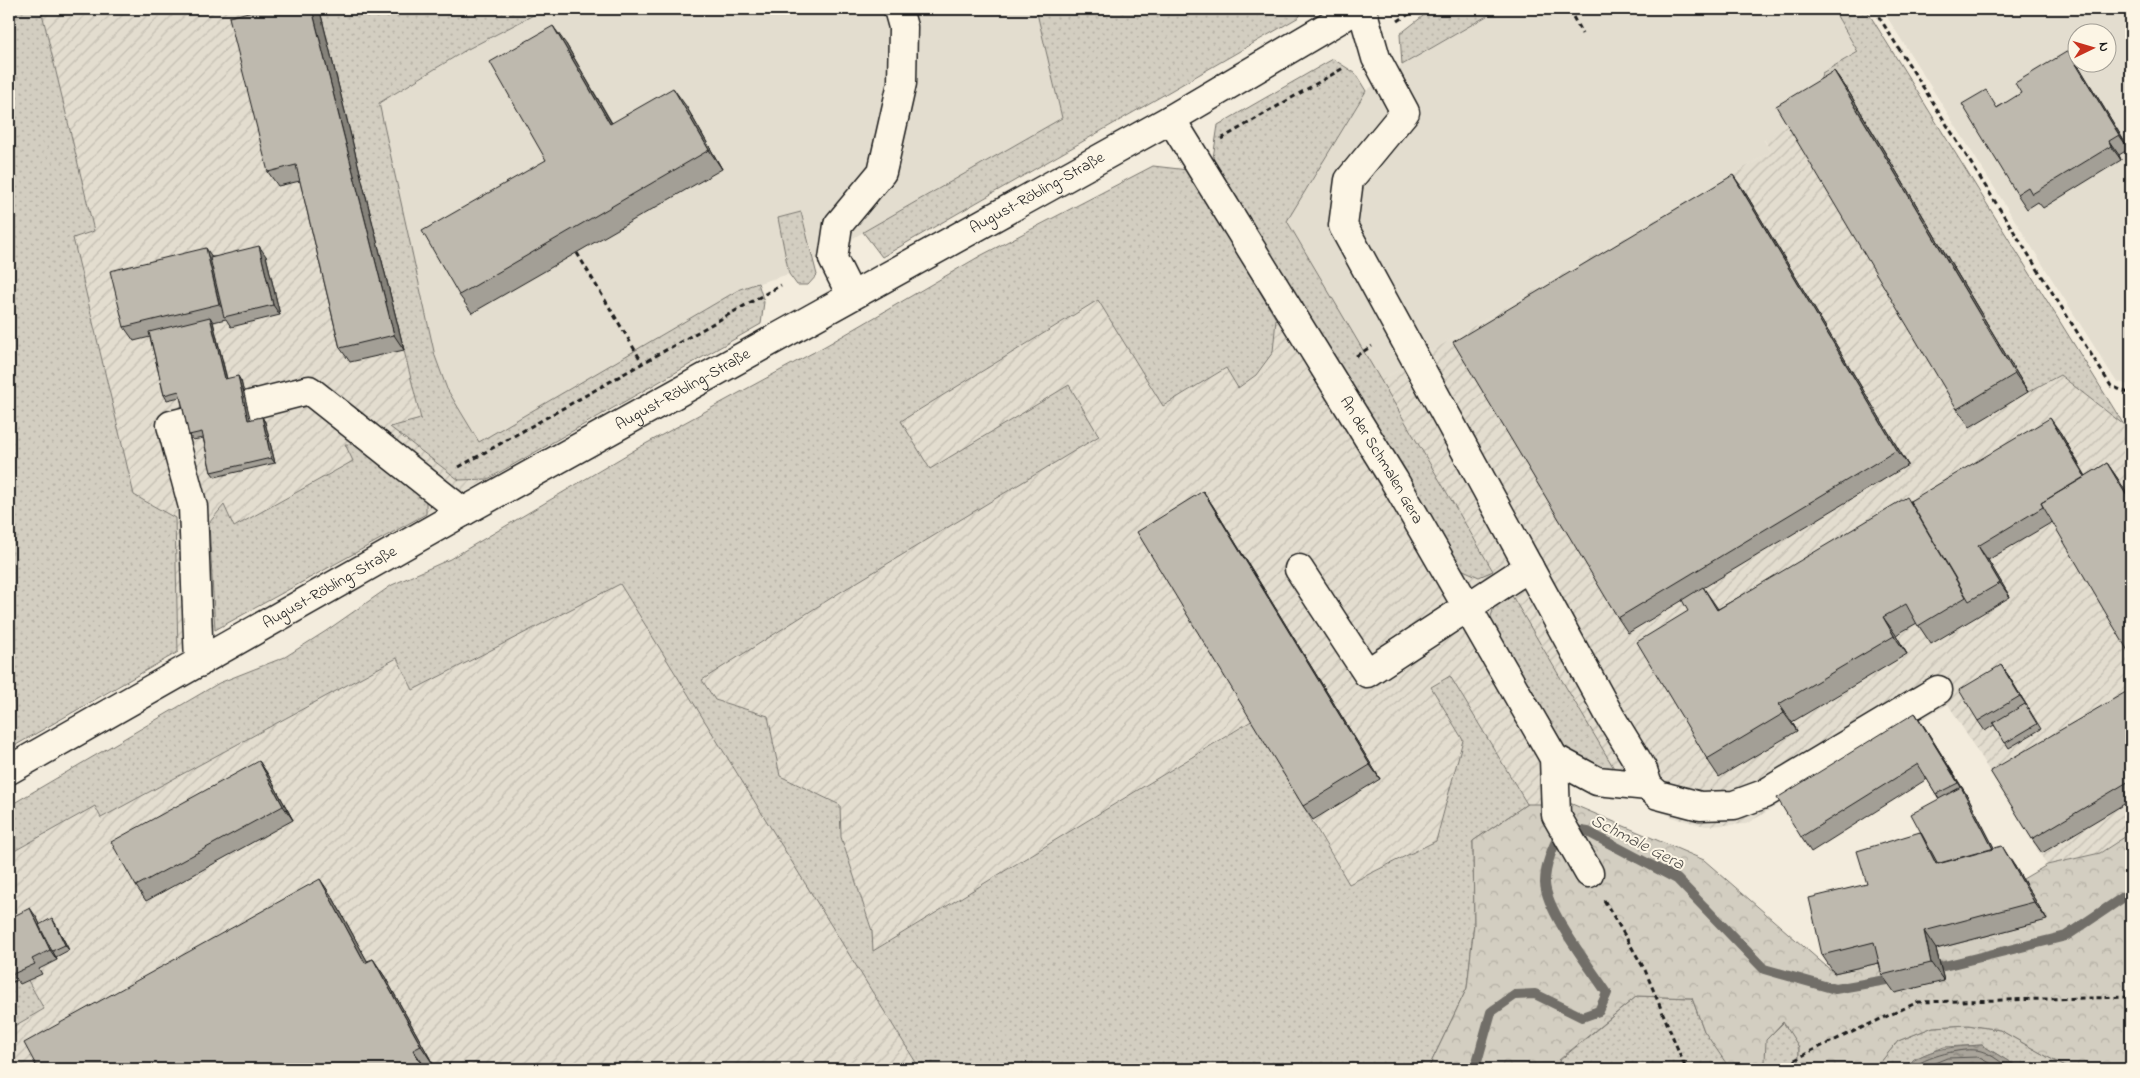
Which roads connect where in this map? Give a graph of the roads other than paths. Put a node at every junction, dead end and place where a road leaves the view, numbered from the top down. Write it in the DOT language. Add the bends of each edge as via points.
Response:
graph roads {
  1 [pos="898,9"];
  2 [pos="1357,9"];
  3 [pos="1362,9"];
  4 [pos="1171,119"];
  5 [pos="851,295"];
  6 [pos="464,512"];
  7 [pos="1530,567"];
  8 [pos="1299,569"];
  9 [pos="1469,607"];
  10 [pos="199,663"];
  11 [pos="1938,690"];
  12 [pos="1554,758"];
  13 [pos="9,770"];
  14 [pos="1648,786"];
  15 [pos="1586,867"];
  1 -- 5 [label="street" via="903,27 902,83 882,172 838,225 833,259"];
  2 -- 4 [label="street, August-Röbling-Straße"];
  3 -- 7 [label="street" via="1376,58 1405,112 1349,180 1343,226"];
  4 -- 5 [label="street, August-Röbling-Straße"];
  4 -- 9 [label="street, An der Schmalen Gera"];
  5 -- 6 [label="street, August-Röbling-Straße"];
  6 -- 10 [label="street, August-Röbling-Straße"];
  6 -- 10 [label="street" via="309,390 171,425 193,507"];
  7 -- 9 [label="street"];
  7 -- 14 [label="street" via="1610,716 1643,770"];
  8 -- 9 [label="street" via="1367,674"];
  9 -- 12 [label="street, An der Schmalen Gera"];
  10 -- 13 [label="street, August-Röbling-Straße"];
  11 -- 14 [label="street" via="1764,794 1734,805 1700,806 1658,795"];
  12 -- 14 [label="street" via="1597,781"];
  12 -- 15 [label="street, An der Schmalen Gera" via="1556,815"];
}
